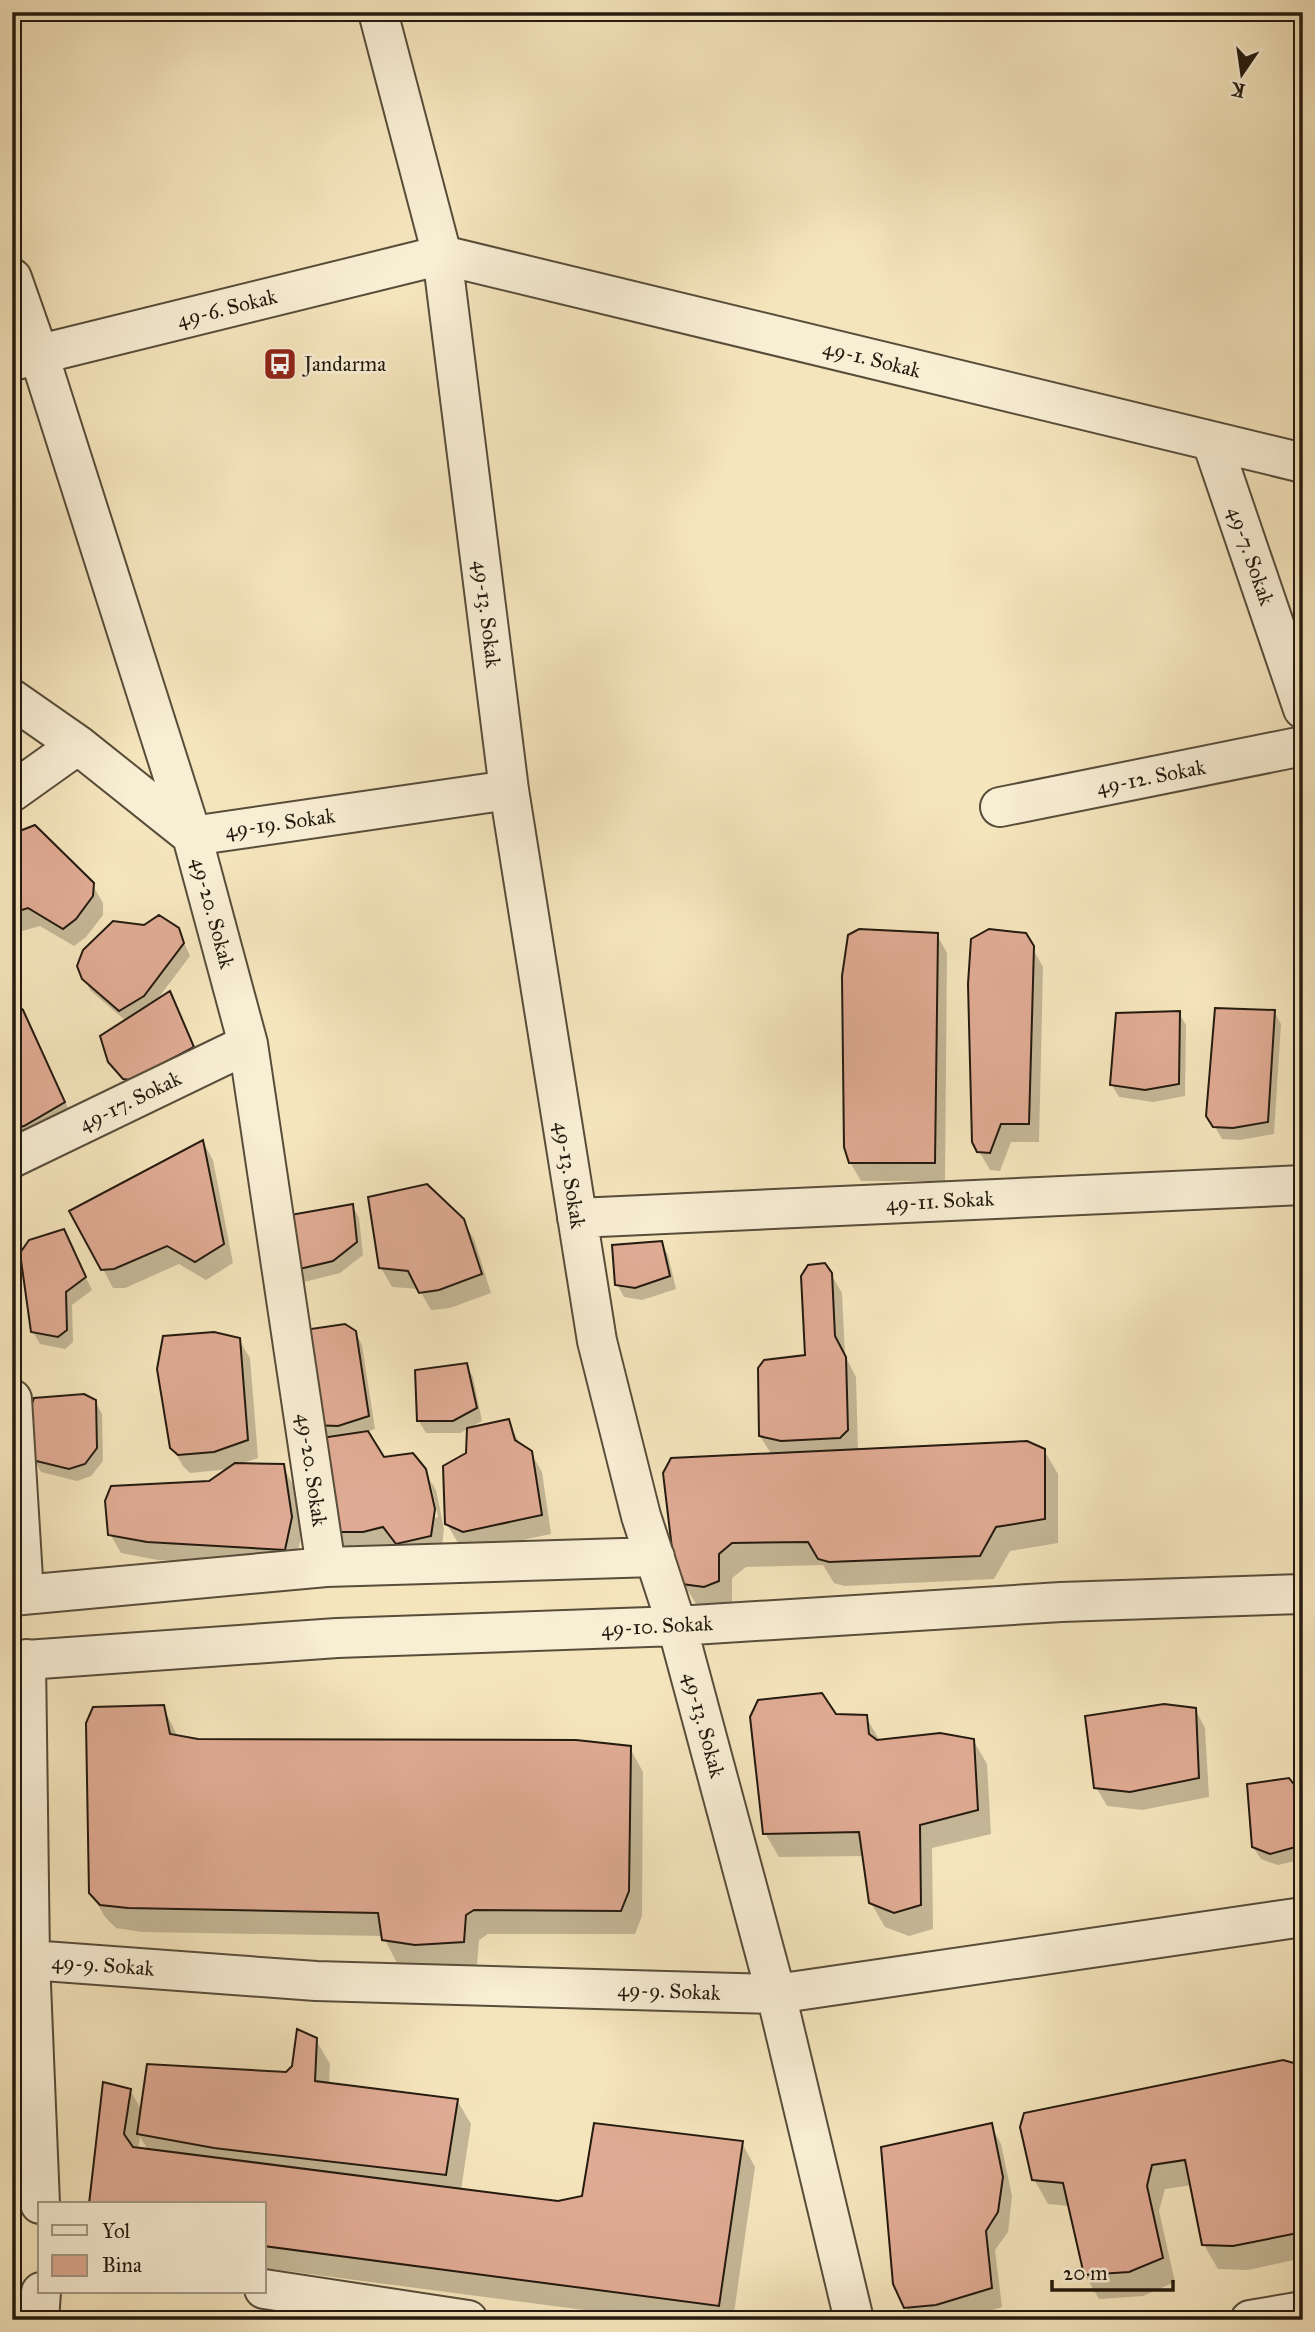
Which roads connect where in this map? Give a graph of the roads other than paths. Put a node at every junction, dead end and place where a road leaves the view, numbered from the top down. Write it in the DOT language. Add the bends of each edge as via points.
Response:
graph roads {
  1 [pos="378,12"];
  2 [pos="442,255"];
  3 [pos="12,278"];
  4 [pos="26,358"];
  5 [pos="1212,442"];
  6 [pos="1303,463"];
  7 [pos="12,699"];
  8 [pos="1303,709"];
  9 [pos="78,745"];
  10 [pos="1303,747"];
  11 [pos="509,790"];
  12 [pos="12,792"];
  13 [pos="1000,807"];
  14 [pos="192,836"];
  15 [pos="248,1044"];
  16 [pos="12,1158"];
  17 [pos="1303,1185"];
  18 [pos="577,1219"];
  19 [pos="12,1399"];
  20 [pos="655,1557"];
  21 [pos="326,1567"];
  22 [pos="1303,1594"];
  23 [pos="18,1596"];
  24 [pos="677,1626"];
  25 [pos="19,1660"];
  26 [pos="1303,1917"];
  27 [pos="30,1960"];
  28 [pos="776,1994"];
  29 [pos="40,2202"];
  30 [pos="266,2289"];
  31 [pos="41,2294"];
  32 [pos="1303,2311"];
  33 [pos="39,2320"];
  34 [pos="468,2320"];
  35 [pos="854,2320"];
  36 [pos="1250,2320"];
  1 -- 2 [label="street, 49-13. Sokak"];
  2 -- 4 [label="street, 49-6. Sokak"];
  2 -- 5 [label="street, 49-1. Sokak"];
  2 -- 11 [label="street, 49-13. Sokak"];
  3 -- 4 [label="street, 49-20. Sokak"];
  4 -- 14 [label="street, 49-20. Sokak"];
  5 -- 6 [label="street, 49-1. Sokak"];
  5 -- 8 [label="street, 49-7. Sokak"];
  7 -- 9 [label="street"];
  9 -- 12 [label="street"];
  9 -- 14 [label="street"];
  10 -- 13 [label="street, 49-12. Sokak"];
  11 -- 14 [label="street, 49-19. Sokak"];
  11 -- 18 [label="street, 49-13. Sokak"];
  14 -- 15 [label="street, 49-20. Sokak"];
  15 -- 16 [label="street, 49-17. Sokak"];
  15 -- 21 [label="street, 49-20. Sokak"];
  17 -- 18 [label="street, 49-11. Sokak"];
  18 -- 20 [label="street, 49-13. Sokak" via="597,1341"];
  19 -- 23 [label="street"];
  20 -- 21 [label="street"];
  20 -- 24 [label="street, 49-13. Sokak"];
  21 -- 23 [label="street"];
  22 -- 24 [label="street, 49-10. Sokak" via="1061,1602"];
  24 -- 25 [label="street, 49-10. Sokak" via="337,1638"];
  24 -- 28 [label="street, 49-13. Sokak"];
  25 -- 27 [label="street"];
  26 -- 28 [label="street, 49-9. Sokak"];
  27 -- 28 [label="street, 49-9. Sokak" via="316,1981"];
  27 -- 29 [label="street"];
  28 -- 35 [label="street, 49-13. Sokak"];
  30 -- 34 [label="street"];
  31 -- 33 [label="street"];
  32 -- 36 [label="street"];
}
